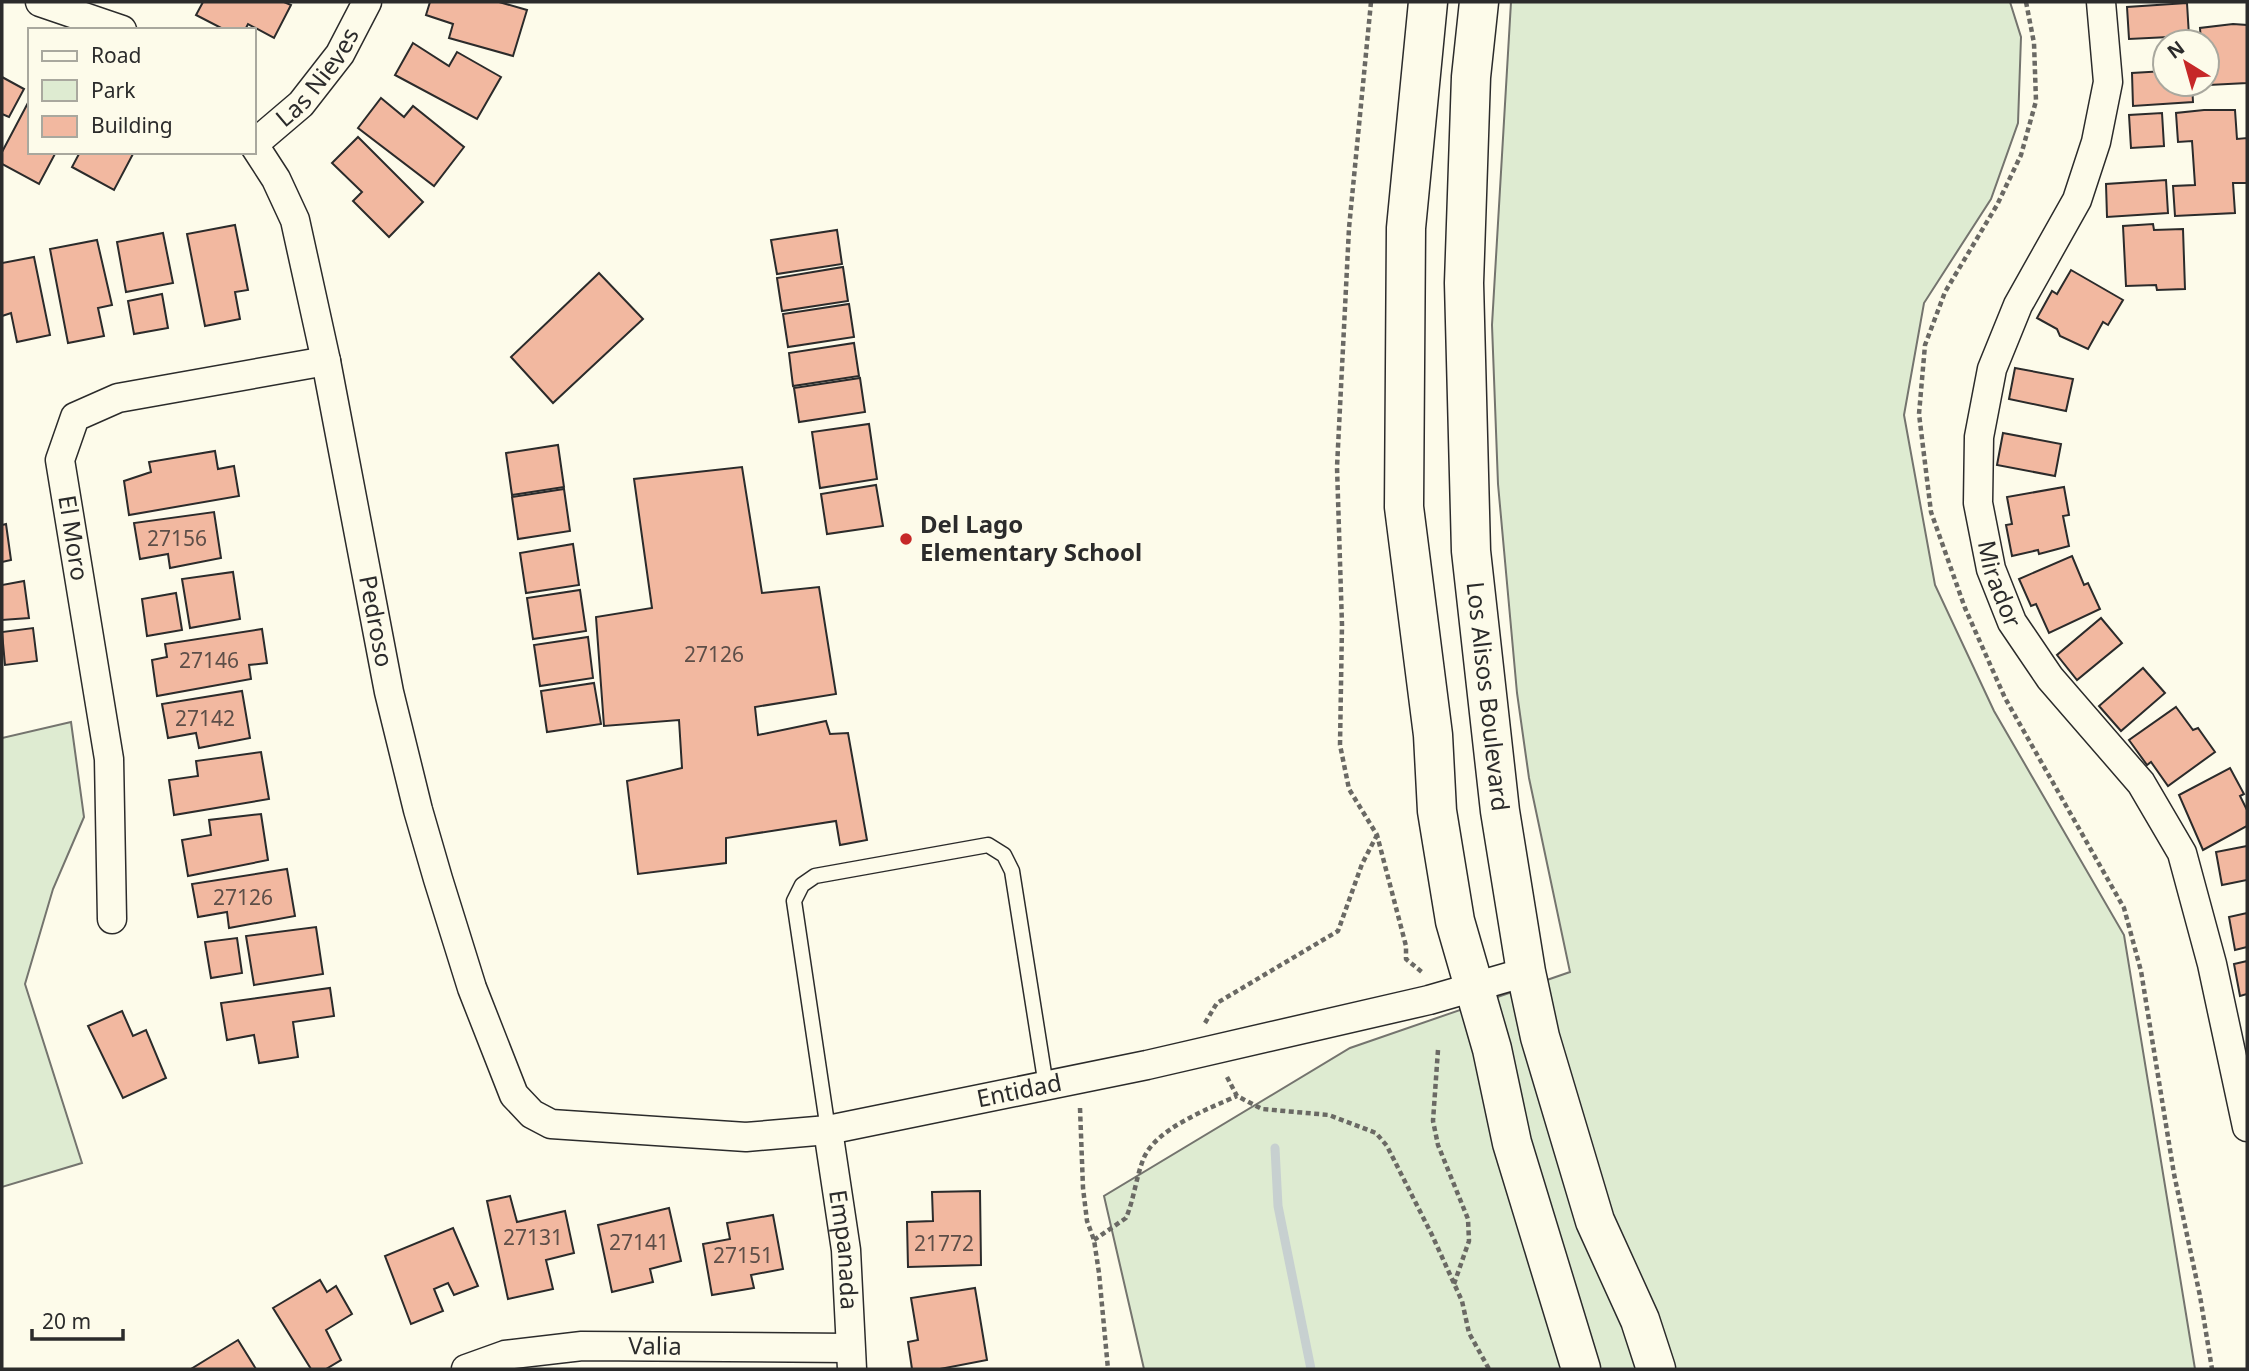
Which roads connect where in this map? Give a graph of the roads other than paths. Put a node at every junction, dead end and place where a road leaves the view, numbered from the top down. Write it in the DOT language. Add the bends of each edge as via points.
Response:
graph roads {
  1 [pos="40,2"];
  2 [pos="367,2"];
  3 [pos="1428,2"];
  4 [pos="1479,2"];
  5 [pos="2101,2"];
  6 [pos="116,28"];
  7 [pos="256,143"];
  8 [pos="256,148"];
  9 [pos="326,360"];
  10 [pos="112,919"];
  11 [pos="1526,972"];
  12 [pos="1472,987"];
  13 [pos="1046,1086"];
  14 [pos="514,1096"];
  15 [pos="2247,1127"];
  16 [pos="828,1130"];
  17 [pos="851,1359"];
  18 [pos="466,1369"];
  19 [pos="1581,1369"];
  20 [pos="1656,1369"];
  1 -- 6 [label="street"];
  2 -- 7 [label="street, Las Nieves" via="340,54 300,104"];
  3 -- 12 [label="main road" via="1406,228 1404,508 1433,735 1437,811 1455,921"];
  4 -- 11 [label="main road, Los Alisos Boulevard" via="1471,77 1464,283 1471,551 1500,811"];
  5 -- 15 [label="street, Mirador" via="2108,82 2096,142 2077,200 2018,305 1992,369 1979,437 1978,503 1991,569 2012,622 2050,678 2141,783 2182,853 2213,964"];
  8 -- 9 [label="street, Pedroso" via="295,220"];
  9 -- 10 [label="street, El Moro" via="118,398 75,417 60,460 109,759"];
  9 -- 14 [label="street, Pedroso" via="387,680 418,810 472,988"];
  11 -- 12 [label="street, Entidad"];
  11 -- 20 [label="main road, Los Alisos Boulevard" via="1540,1037 1595,1221 1640,1320"];
  12 -- 13 [label="street, Entidad"];
  12 -- 19 [label="main road" via="1492,1049 1512,1143"];
  13 -- 16 [label="street, Entidad"];
  13 -- 16 [label="lane" via="1012,871 1003,855 988,845 815,876 802,885 794,901"];
  14 -- 16 [label="street, Entidad" via="551,1124 746,1138"];
  16 -- 17 [label="street, Empanada" via="846,1250"];
  17 -- 18 [label="street, Valia" via="582,1346 505,1354"];
}
